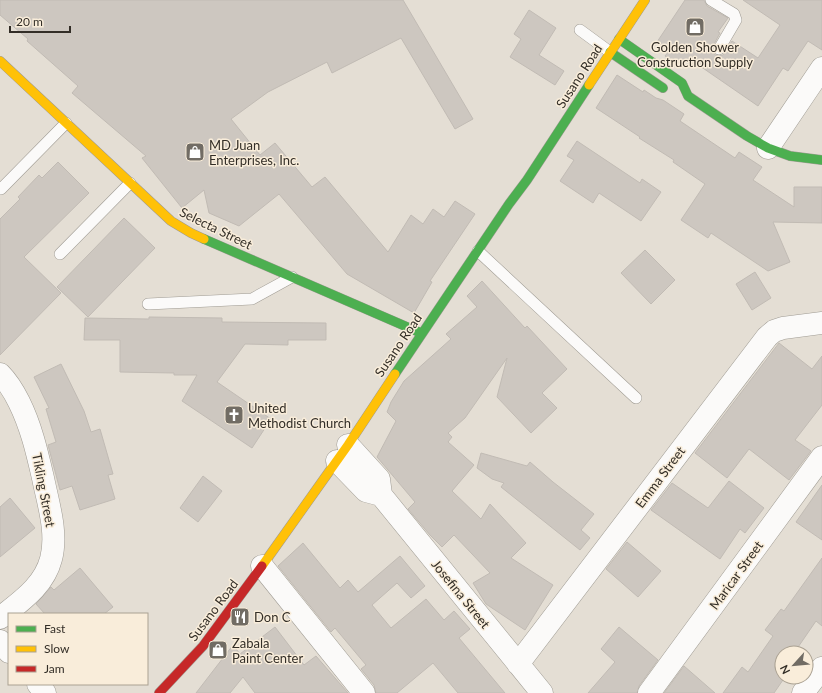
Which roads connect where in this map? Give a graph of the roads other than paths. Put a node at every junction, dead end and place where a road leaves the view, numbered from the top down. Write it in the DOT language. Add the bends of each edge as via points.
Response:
graph roads {
  1 [pos="645,0"];
  2 [pos="711,0"];
  3 [pos="580,30"];
  4 [pos="619,38"];
  5 [pos="719,49"];
  6 [pos="610,52"];
  7 [pos="0,61"];
  8 [pos="822,68"];
  9 [pos="668,91"];
  10 [pos="66,123"];
  11 [pos="768,148"];
  12 [pos="822,160"];
  13 [pos="130,183"];
  14 [pos="1,189"];
  15 [pos="478,251"];
  16 [pos="60,254"];
  17 [pos="292,277"];
  18 [pos="148,304"];
  19 [pos="822,323"];
  20 [pos="421,333"];
  21 [pos="0,374"];
  22 [pos="636,398"];
  23 [pos="342,453"];
  24 [pos="822,457"];
  25 [pos="262,566"];
  26 [pos="0,618"];
  27 [pos="0,642"];
  28 [pos="8,651"];
  29 [pos="518,664"];
  30 [pos="822,668"];
  31 [pos="39,685"];
  32 [pos="45,693"];
  33 [pos="159,693"];
  34 [pos="364,693"];
  35 [pos="542,693"];
  36 [pos="649,693"];
  37 [pos="804,693"];
  1 -- 4 [label="main road, Susano Road"];
  2 -- 5 [label="lane" via="734,14 736,20"];
  3 -- 6 [label="lane"];
  4 -- 6 [label="main road, Susano Road"];
  4 -- 11 [label="main road" via="682,83 685,96"];
  6 -- 9 [label="main road"];
  6 -- 15 [label="main road, Susano Road"];
  7 -- 10 [label="main road, Selecta Street"];
  8 -- 11 [label="street"];
  10 -- 13 [label="main road, Selecta Street"];
  10 -- 14 [label="lane"];
  11 -- 12 [label="main road" via="790,156"];
  13 -- 16 [label="lane"];
  13 -- 17 [label="main road, Selecta Street" via="172,221 191,233"];
  15 -- 20 [label="main road, Susano Road"];
  15 -- 22 [label="lane"];
  17 -- 18 [label="lane" via="252,299"];
  17 -- 20 [label="main road, Selecta Street"];
  19 -- 29 [label="street, Emma Street" via="783,328 767,337"];
  20 -- 23 [label="main road, Susano Road"];
  21 -- 26 [label="street, Tikling Street" via="19,401 33,437 50,510 53,547 51,560 39,585"];
  23 -- 25 [label="main road, Susano Road"];
  23 -- 29 [label="street, Josefina Street" via="379,479 381,495"];
  24 -- 36 [label="street, Maricar Street"];
  25 -- 33 [label="main road, Susano Road" via="203,646"];
  25 -- 34 [label="street"];
  27 -- 28 [label="street"];
  29 -- 35 [label="street, Josefina Street"];
  30 -- 37 [label="street"];
  31 -- 32 [label="street"];
}
